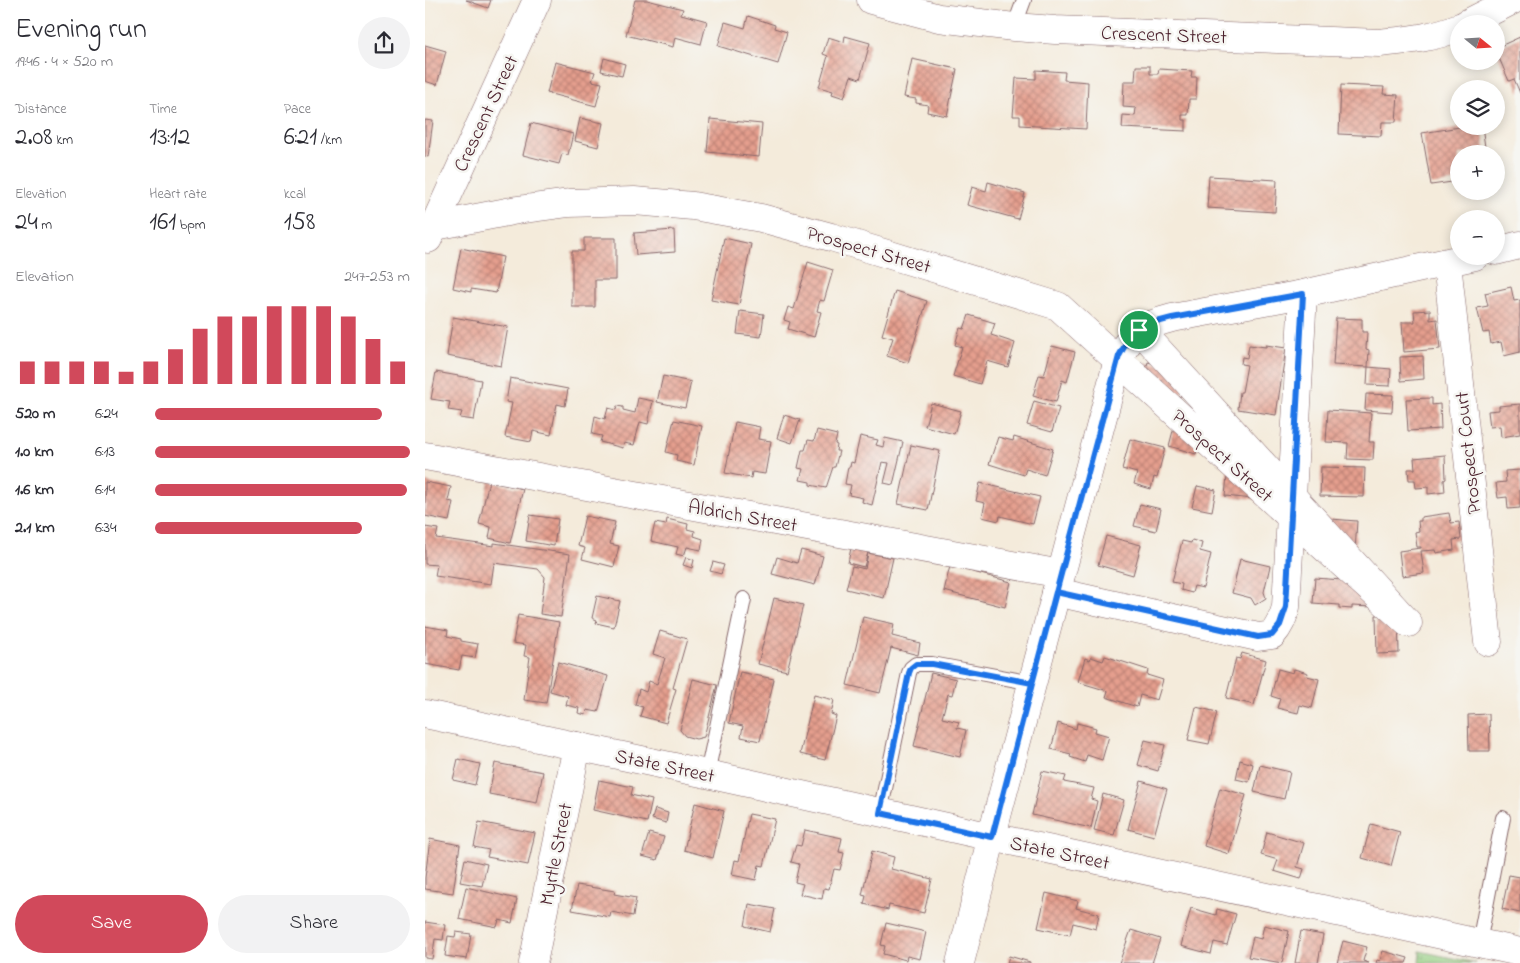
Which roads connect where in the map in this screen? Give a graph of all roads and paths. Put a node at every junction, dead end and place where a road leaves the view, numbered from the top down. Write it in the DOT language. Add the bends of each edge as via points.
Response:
graph roads {
  1 [pos="537,0"];
  2 [pos="871,0"];
  3 [pos="1024,0"];
  4 [pos="1513,0"];
  5 [pos="1484,15"];
  6 [pos="1014,26"];
  7 [pos="1450,30"];
  8 [pos="428,234"];
  9 [pos="1520,245"];
  10 [pos="1505,249"];
  11 [pos="1450,262"];
  12 [pos="1447,263"];
  13 [pos="1303,294"];
  14 [pos="1139,330"];
  15 [pos="425,456"];
  16 [pos="1059,583"];
  17 [pos="744,599"];
  18 [pos="1488,642"];
  19 [pos="1032,683"];
  20 [pos="425,714"];
  21 [pos="577,746"];
  22 [pos="707,774"];
  23 [pos="880,813"];
  24 [pos="1503,818"];
  25 [pos="992,837"];
  26 [pos="1479,943"];
  27 [pos="1520,952"];
  28 [pos="533,963"];
  29 [pos="960,963"];
  1 -- 8 [label="street, Crescent Street"];
  2 -- 6 [label="street, Crescent Street" via="939,18"];
  3 -- 6 [label="lane"];
  4 -- 5 [label="street"];
  6 -- 7 [label="street, Crescent Street" via="1379,43 1417,39"];
  8 -- 14 [label="street, Prospect Street" via="517,210 569,204 634,201 693,206 761,218 831,237 1058,306 1408,623"];
  9 -- 10 [label="street"];
  11 -- 12 [label="street"];
  12 -- 13 [label="street"];
  12 -- 18 [label="street, Prospect Court"];
  13 -- 14 [label="street" via="1172,318"];
  13 -- 16 [label="street, Aldrich Street" via="1286,607 1283,619 1272,635 1258,637"];
  14 -- 16 [label="street" via="1128,340 1119,356"];
  15 -- 16 [label="street, Aldrich Street"];
  16 -- 19 [label="street"];
  17 -- 22 [label="lane"];
  19 -- 23 [label="lane" via="932,664 916,664 911,668"];
  19 -- 25 [label="street"];
  20 -- 21 [label="street, State Street"];
  21 -- 22 [label="street, State Street"];
  21 -- 28 [label="street, Myrtle Street"];
  22 -- 23 [label="street, State Street"];
  23 -- 25 [label="street, State Street"];
  24 -- 26 [label="lane"];
  25 -- 26 [label="street, State Street"];
  25 -- 29 [label="street"];
  26 -- 27 [label="street, State Street"];
}
